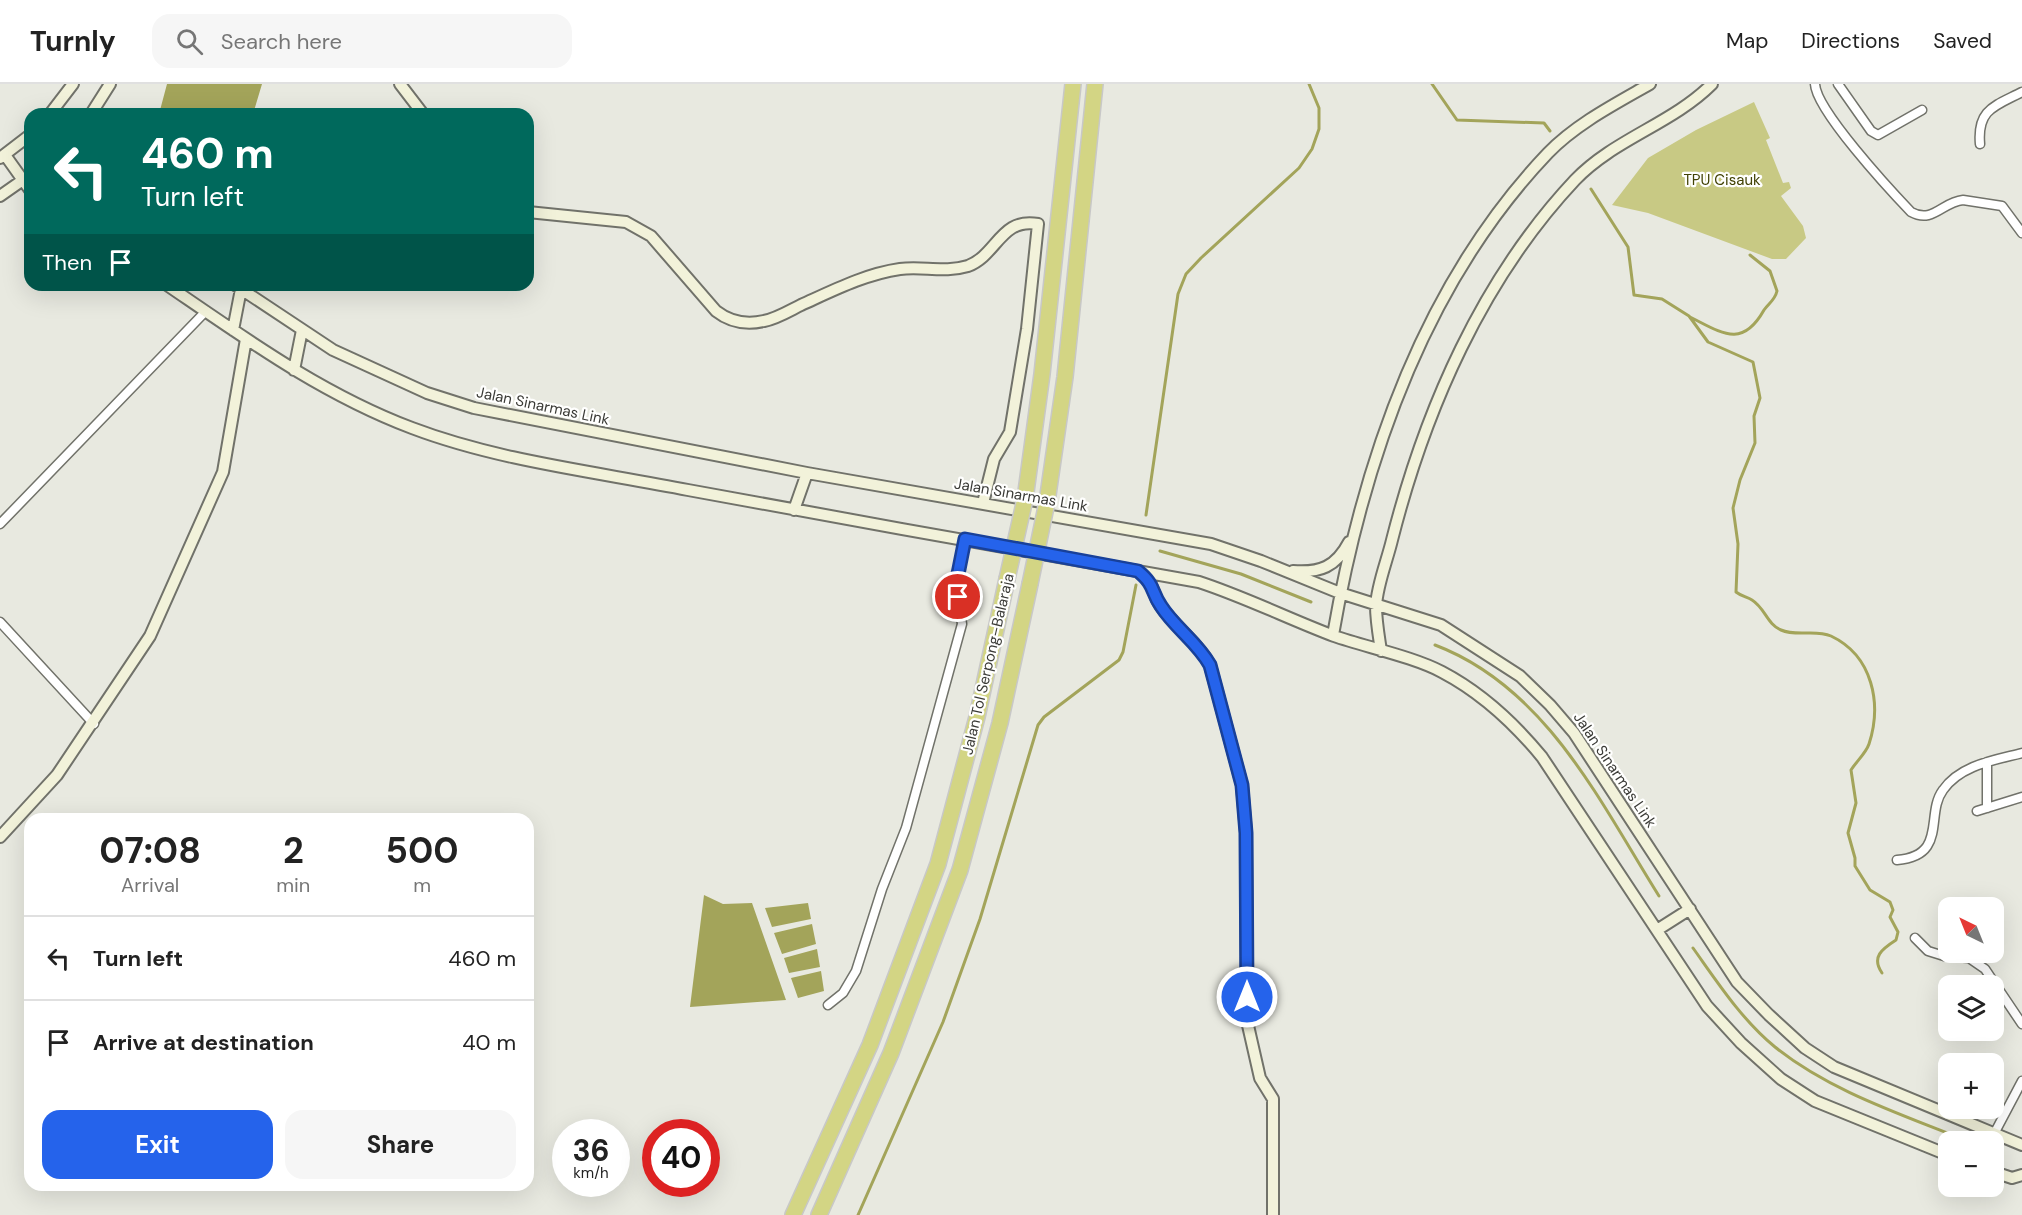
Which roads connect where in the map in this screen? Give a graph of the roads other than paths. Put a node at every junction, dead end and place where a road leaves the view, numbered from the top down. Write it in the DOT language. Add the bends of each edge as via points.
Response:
graph roads {
  1 [pos="73,84"];
  2 [pos="110,84"];
  3 [pos="400,84"];
  4 [pos="1073,84"];
  5 [pos="1095,84"];
  6 [pos="1650,84"];
  7 [pos="1712,84"];
  8 [pos="1815,84"];
  9 [pos="1838,84"];
  10 [pos="2022,92"];
  11 [pos="55,108"];
  12 [pos="95,108"];
  13 [pos="418,108"];
  14 [pos="1922,110"];
  15 [pos="24,140"];
  16 [pos="1980,144"];
  17 [pos="2,156"];
  18 [pos="24,175"];
  19 [pos="24,180"];
  20 [pos="0,196"];
  21 [pos="534,213"];
  22 [pos="2022,233"];
  23 [pos="176,291"];
  24 [pos="238,291"];
  25 [pos="244,291"];
  26 [pos="206,311"];
  27 [pos="233,330"];
  28 [pos="302,330"];
  29 [pos="246,339"];
  30 [pos="294,370"];
  31 [pos="807,473"];
  32 [pos="983,503"];
  33 [pos="794,510"];
  34 [pos="0,524"];
  35 [pos="1356,529"];
  36 [pos="965,539"];
  37 [pos="1284,570"];
  38 [pos="1138,571"];
  39 [pos="1340,593"];
  40 [pos="1376,605"];
  41 [pos="0,622"];
  42 [pos="1333,635"];
  43 [pos="1381,651"];
  44 [pos="94,724"];
  45 [pos="2022,753"];
  46 [pos="1987,762"];
  47 [pos="2022,797"];
  48 [pos="1987,808"];
  49 [pos="1977,811"];
  50 [pos="0,837"];
  51 [pos="1897,860"];
  52 [pos="1690,909"];
  53 [pos="1657,930"];
  54 [pos="1916,938"];
  55 [pos="828,1005"];
  56 [pos="2022,1024"];
  57 [pos="2022,1081"];
  58 [pos="1987,1131"];
  59 [pos="1996,1131"];
  60 [pos="2004,1138"];
  61 [pos="2022,1145"];
  62 [pos="1938,1151"];
  63 [pos="2004,1175"];
  64 [pos="2022,1175"];
  65 [pos="793,1215"];
  66 [pos="819,1215"];
  67 [pos="1273,1215"];
  1 -- 11 [label="street"];
  2 -- 12 [label="street"];
  3 -- 13 [label="street"];
  4 -- 65 [label="highway, Jalan Tol Serpong–Balaraja, bridge" via="1025,499 978,717 938,864 870,1045"];
  5 -- 66 [label="highway, Jalan Tol Serpong–Balaraja, bridge" via="1065,377 1047,502 999,723 960,870 891,1053"];
  6 -- 35 [label="street" via="1581,126 1549,152 1482,237 1415,356 1389,418"];
  7 -- 40 [label="street" via="1699,97 1603,157 1576,179 1514,259 1479,314 1425,431 1401,504"];
  8 -- 22 [label="street" via="1839,127 1867,165 1911,212 1929,217 1963,200 2002,206"];
  9 -- 14 [label="street" via="1871,131 1878,135"];
  10 -- 16 [label="street" via="1985,113 1979,129"];
  15 -- 17 [label="street"];
  17 -- 18 [label="street"];
  19 -- 20 [label="street"];
  21 -- 32 [label="street" via="626,222 640,227 716,311 725,318 745,323 770,320 871,276 901,269 938,270 970,265 1008,230 1024,222 1038,224 1027,329 1010,432 994,459"];
  23 -- 26 [label="street"];
  24 -- 27 [label="street"];
  25 -- 28 [label="street, Jalan Sinarmas Link"];
  26 -- 27 [label="street"];
  26 -- 34 [label="street"];
  27 -- 29 [label="street"];
  28 -- 30 [label="street"];
  28 -- 31 [label="street, Jalan Sinarmas Link" via="380,373 474,408"];
  29 -- 30 [label="street"];
  29 -- 44 [label="street" via="223,472 150,636"];
  30 -- 33 [label="street" via="364,408 464,445"];
  31 -- 32 [label="street, Jalan Sinarmas Link"];
  31 -- 33 [label="street"];
  32 -- 37 [label="street, Jalan Sinarmas Link" via="1211,544"];
  33 -- 36 [label="street"];
  35 -- 37 [label="street" via="1341,556 1326,568 1313,572"];
  35 -- 39 [label="street"];
  36 -- 38 [label="street"];
  36 -- 55 [label="street" via="956,584 962,624 921,777 856,971 843,993"];
  37 -- 39 [label="street, Jalan Sinarmas Link"];
  38 -- 42 [label="street" via="1199,582 1242,596"];
  38 -- 67 [label="street" via="1152,582 1160,606 1203,652 1210,665 1242,785 1247,1020 1260,1078 1273,1098"];
  39 -- 40 [label="street, Jalan Sinarmas Link"];
  39 -- 42 [label="street"];
  40 -- 43 [label="street"];
  40 -- 52 [label="street, Jalan Sinarmas Link" via="1441,625 1520,676 1550,705 1574,733"];
  41 -- 44 [label="street"];
  42 -- 43 [label="street"];
  43 -- 53 [label="street" via="1441,671 1495,707 1522,732"];
  44 -- 50 [label="street" via="57,775"];
  45 -- 46 [label="street"];
  46 -- 48 [label="street"];
  46 -- 51 [label="street" via="1947,785 1941,793 1927,845 1910,859"];
  47 -- 48 [label="street"];
  48 -- 49 [label="street"];
  52 -- 53 [label="street"];
  52 -- 58 [label="street, Jalan Sinarmas Link" via="1737,982 1806,1048 1834,1067"];
  53 -- 62 [label="street" via="1707,1006 1781,1079 1815,1101"];
  54 -- 56 [label="street" via="1928,951 1969,958 1985,969"];
  57 -- 59 [label="street"];
  60 -- 61 [label="street, Jalan Sinarmas Link"];
  63 -- 64 [label="street"];
}
